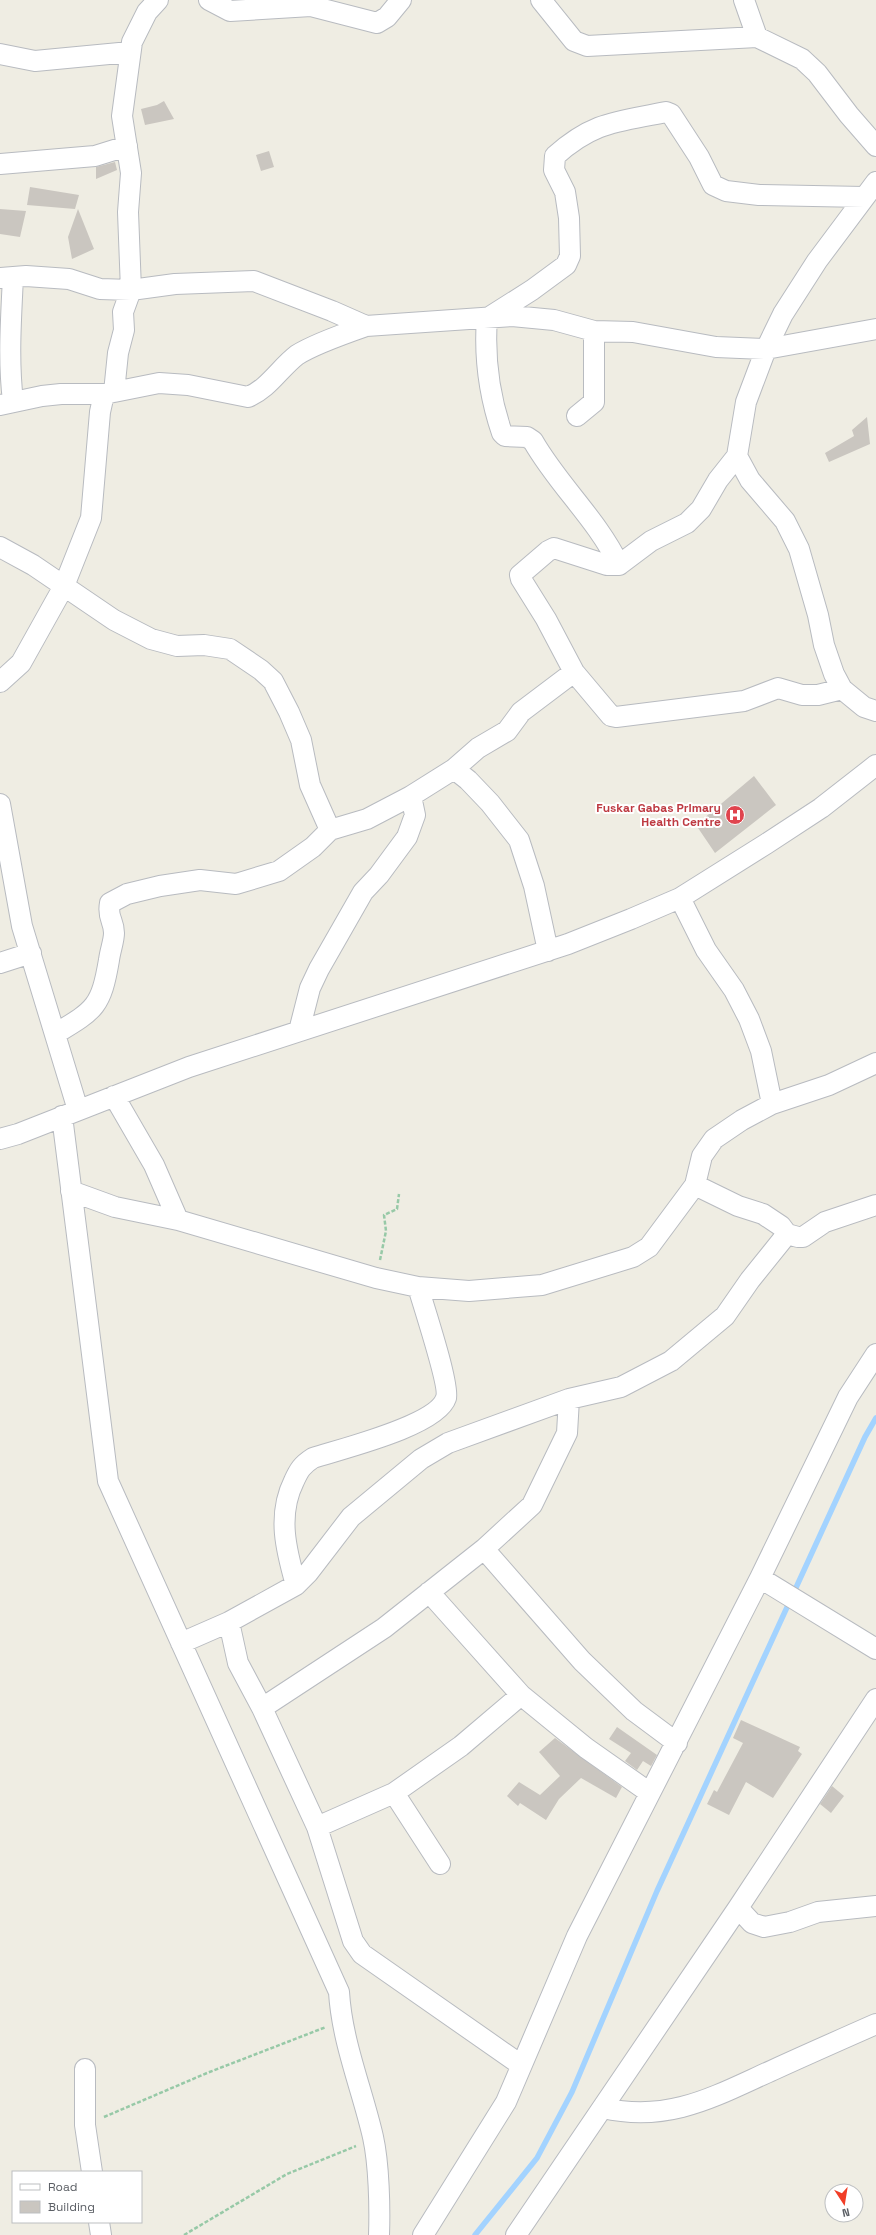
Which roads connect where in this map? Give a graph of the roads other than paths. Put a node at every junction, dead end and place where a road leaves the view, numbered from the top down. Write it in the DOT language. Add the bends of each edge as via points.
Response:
graph roads {
  1 [pos="158,0"];
  2 [pos="209,0"];
  3 [pos="401,0"];
  4 [pos="541,0"];
  5 [pos="744,0"];
  6 [pos="311,3"];
  7 [pos="757,36"];
  8 [pos="130,52"];
  9 [pos="0,54"];
  10 [pos="127,146"];
  11 [pos="876,146"];
  12 [pos="0,164"];
  13 [pos="870,189"];
  14 [pos="7,278"];
  15 [pos="131,290"];
  16 [pos="487,318"];
  17 [pos="366,326"];
  18 [pos="876,328"];
  19 [pos="594,331"];
  20 [pos="766,349"];
  21 [pos="109,393"];
  22 [pos="7,403"];
  23 [pos="578,416"];
  24 [pos="737,456"];
  25 [pos="0,547"];
  26 [pos="619,565"];
  27 [pos="64,586"];
  28 [pos="574,672"];
  29 [pos="0,682"];
  30 [pos="842,689"];
  31 [pos="876,711"];
  32 [pos="454,769"];
  33 [pos="873,773"];
  34 [pos="411,796"];
  35 [pos="0,804"];
  36 [pos="330,830"];
  37 [pos="680,898"];
  38 [pos="548,951"];
  39 [pos="31,953"];
  40 [pos="0,963"];
  41 [pos="300,1031"];
  42 [pos="55,1034"];
  43 [pos="876,1063"];
  44 [pos="114,1096"];
  45 [pos="772,1104"];
  46 [pos="70,1113"];
  47 [pos="0,1139"];
  48 [pos="695,1185"];
  49 [pos="70,1190"];
  50 [pos="876,1204"];
  51 [pos="178,1220"];
  52 [pos="787,1234"];
  53 [pos="418,1287"];
  54 [pos="876,1354"];
  55 [pos="569,1399"];
  56 [pos="484,1549"];
  57 [pos="766,1581"];
  58 [pos="296,1584"];
  59 [pos="429,1592"];
  60 [pos="228,1622"];
  61 [pos="180,1643"];
  62 [pos="876,1648"];
  63 [pos="521,1695"];
  64 [pos="875,1707"];
  65 [pos="262,1708"];
  66 [pos="677,1743"];
  67 [pos="394,1793"];
  68 [pos="650,1793"];
  69 [pos="317,1827"];
  70 [pos="440,1864"];
  71 [pos="876,1906"];
  72 [pos="738,1908"];
  73 [pos="876,2024"];
  74 [pos="521,2065"];
  75 [pos="85,2069"];
  76 [pos="603,2108"];
  77 [pos="92,2171"];
  78 [pos="99,2223"];
  79 [pos="101,2235"];
  80 [pos="379,2235"];
  81 [pos="423,2235"];
  82 [pos="516,2235"];
  1 -- 8 [label="street" via="147,12 132,42"];
  2 -- 6 [label="street" via="230,11"];
  3 -- 6 [label="street" via="387,17 377,22"];
  4 -- 7 [label="street" via="574,41 587,46"];
  5 -- 7 [label="street"];
  7 -- 11 [label="street" via="802,59 817,73 848,115"];
  8 -- 9 [label="street" via="35,61"];
  8 -- 10 [label="street" via="122,116"];
  10 -- 12 [label="street" via="95,156"];
  10 -- 15 [label="street" via="130,173 128,212"];
  13 -- 16 [label="street" via="759,195 726,192 713,185 699,157 671,114 666,112 607,123 586,132 554,156 554,170 565,192 569,218 570,256 566,265"];
  13 -- 20 [label="street" via="787,307"];
  14 -- 15 [label="street" via="69,279 100,289"];
  14 -- 22 [label="street" via="10,333"];
  15 -- 17 [label="street" via="175,284 254,281"];
  15 -- 21 [label="street" via="123,312 124,330"];
  16 -- 17 [label="street"];
  16 -- 19 [label="street" via="512,316 554,320"];
  16 -- 26 [label="street" via="485,347 488,380 494,411 502,433 505,436 527,437 533,441 564,488 609,544"];
  17 -- 21 [label="street" via="298,355 257,394 248,397 188,385 159,383"];
  18 -- 20 [label="street"];
  19 -- 20 [label="street" via="632,332 716,347"];
  19 -- 23 [label="street" via="594,402"];
  20 -- 24 [label="street" via="746,402"];
  21 -- 22 [label="street" via="61,394"];
  21 -- 27 [label="street" via="100,412 91,518"];
  24 -- 26 [label="street" via="718,480 701,509 687,522 651,541"];
  24 -- 30 [label="street" via="750,480 785,521 799,549 824,644"];
  25 -- 27 [label="street"];
  26 -- 28 [label="street" via="607,565 554,548 520,575"];
  27 -- 29 [label="street" via="21,663"];
  27 -- 36 [label="street" via="114,620 151,639 177,646 204,645 230,649 273,681 301,740 310,785"];
  28 -- 30 [label="street" via="604,709 616,717 744,702 778,688 802,695 818,695"];
  28 -- 32 [label="street" via="521,712 506,731 478,748"];
  30 -- 31 [label="street" via="864,707"];
  32 -- 34 [label="street"];
  32 -- 38 [label="street" via="490,803 519,840 534,886"];
  33 -- 37 [label="street"];
  34 -- 36 [label="street" via="367,818"];
  34 -- 41 [label="street" via="415,815 407,837 363,892 319,969 310,988"];
  35 -- 39 [label="street" via="22,926"];
  36 -- 42 [label="street" via="313,847 280,871 236,884 200,880 160,886 127,894 110,903 108,914 114,932 103,990 98,1003 86,1016"];
  37 -- 38 [label="street" via="631,920"];
  37 -- 45 [label="street" via="706,950 734,990 749,1019 761,1052"];
  38 -- 41 [label="street"];
  39 -- 40 [label="street"];
  39 -- 42 [label="street"];
  41 -- 44 [label="street" via="189,1067"];
  42 -- 46 [label="street"];
  43 -- 45 [label="street" via="829,1085"];
  44 -- 46 [label="street"];
  44 -- 51 [label="street" via="154,1165"];
  45 -- 48 [label="street" via="714,1139 702,1156"];
  46 -- 47 [label="street"];
  46 -- 49 [label="street"];
  48 -- 52 [label="street" via="738,1206 764,1214 782,1226"];
  48 -- 53 [label="street" via="649,1247 633,1257 542,1286 469,1291"];
  49 -- 51 [label="street" via="115,1207"];
  49 -- 61 [label="street" via="108,1481"];
  50 -- 52 [label="street" via="825,1222 803,1237"];
  51 -- 53 [label="street" via="376,1278"];
  52 -- 55 [label="street" via="725,1316 671,1361 621,1387"];
  53 -- 58 [label="street" via="436,1349 446,1398 442,1405 427,1417 402,1430 313,1458 302,1465 288,1493 283,1517 288,1559"];
  54 -- 57 [label="street" via="848,1397"];
  55 -- 56 [label="street" via="567,1433 532,1506"];
  55 -- 58 [label="street" via="448,1443 421,1459 351,1517 308,1573"];
  56 -- 59 [label="street"];
  56 -- 66 [label="street" via="582,1662 634,1711"];
  57 -- 62 [label="street"];
  57 -- 66 [label="street"];
  58 -- 60 [label="street"];
  59 -- 63 [label="street"];
  59 -- 65 [label="street" via="384,1628"];
  60 -- 61 [label="street"];
  60 -- 65 [label="street" via="238,1663"];
  61 -- 80 [label="street" via="339,1992 341,2021 374,2139 380,2211"];
  63 -- 67 [label="street" via="461,1746"];
  63 -- 68 [label="street" via="586,1748"];
  64 -- 72 [label="street"];
  65 -- 69 [label="street"];
  66 -- 68 [label="street"];
  67 -- 69 [label="street"];
  67 -- 70 [label="street"];
  68 -- 74 [label="street" via="577,1936"];
  69 -- 74 [label="street" via="353,1941 362,1954"];
  71 -- 72 [label="street" via="818,1912 790,1922 764,1927 752,1923"];
  72 -- 76 [label="street"];
  73 -- 76 [label="street" via="707,2100 676,2109 644,2113 626,2113"];
  74 -- 81 [label="street" via="506,2102"];
  75 -- 77 [label="street" via="86,2125"];
  76 -- 82 [label="street"];
  78 -- 79 [label="street"];
}
